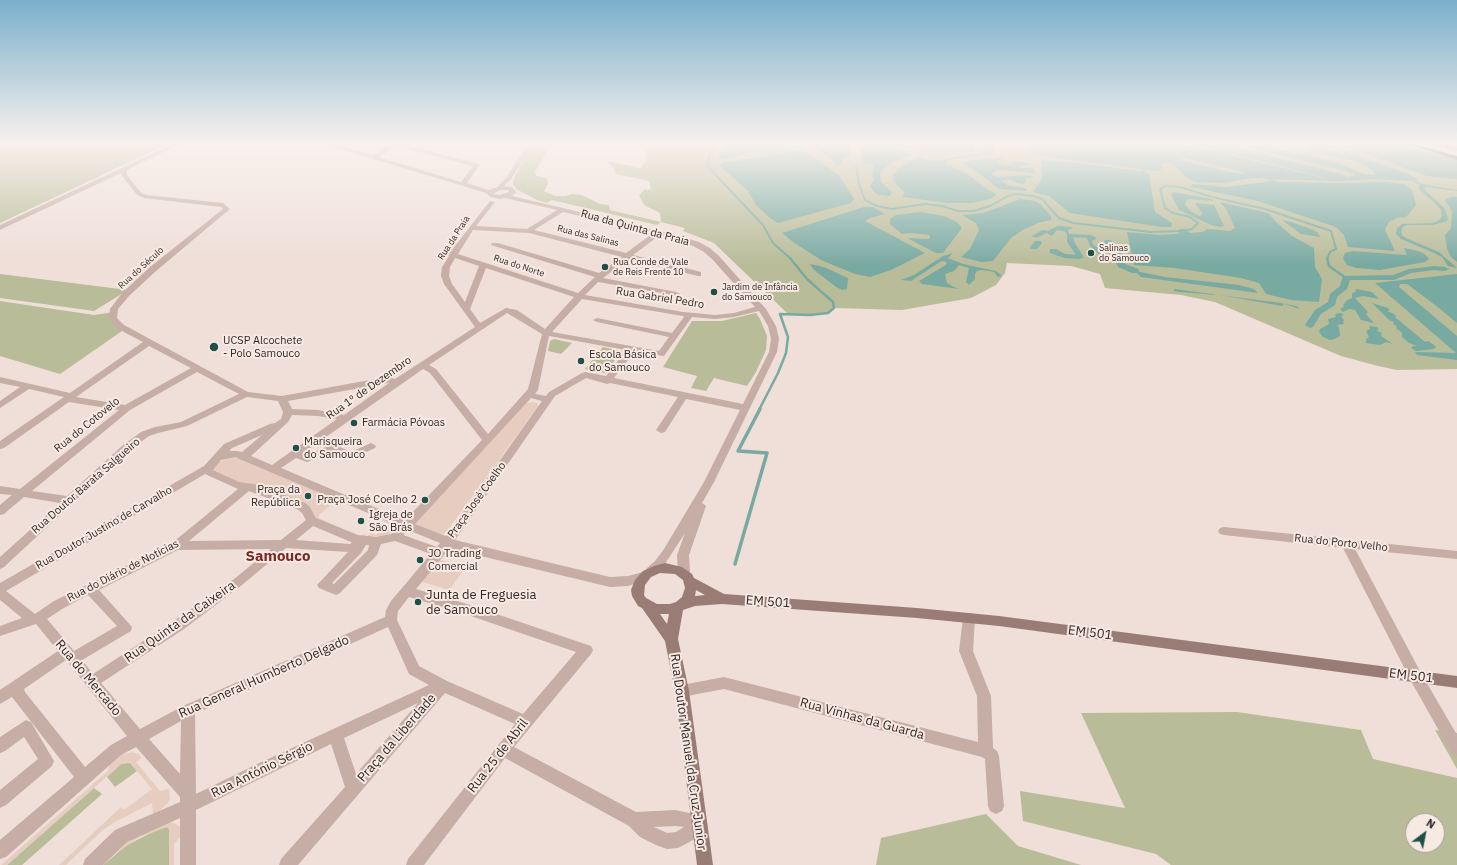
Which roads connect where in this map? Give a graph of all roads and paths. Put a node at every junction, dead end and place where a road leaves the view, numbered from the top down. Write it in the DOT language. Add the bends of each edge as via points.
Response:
graph roads {
  1 [pos="92,184"];
  2 [pos="133,184"];
  3 [pos="464,184"];
  4 [pos="502,184"];
  5 [pos="508,184"];
  6 [pos="494,190"];
  7 [pos="510,191"];
  8 [pos="505,196"];
  9 [pos="492,202"];
  10 [pos="530,202"];
  11 [pos="563,209"];
  12 [pos="0,228"];
  13 [pos="471,228"];
  14 [pos="528,231"];
  15 [pos="659,232"];
  16 [pos="495,245"];
  17 [pos="452,255"];
  18 [pos="626,256"];
  19 [pos="484,265"];
  20 [pos="698,274"];
  21 [pos="598,277"];
  22 [pos="676,294"];
  23 [pos="580,296"];
  24 [pos="760,308"];
  25 [pos="466,309"];
  26 [pos="690,314"];
  27 [pos="597,320"];
  28 [pos="479,327"];
  29 [pos="546,333"];
  30 [pos="675,336"];
  31 [pos="149,342"];
  32 [pos="631,349"];
  33 [pos="423,365"];
  34 [pos="197,368"];
  35 [pos="0,380"];
  36 [pos="607,381"];
  37 [pos="396,383"];
  38 [pos="28,386"];
  39 [pos="246,394"];
  40 [pos="529,395"];
  41 [pos="683,396"];
  42 [pos="69,397"];
  43 [pos="282,399"];
  44 [pos="549,400"];
  45 [pos="0,405"];
  46 [pos="127,408"];
  47 [pos="746,408"];
  48 [pos="288,412"];
  49 [pos="346,418"];
  50 [pos="278,425"];
  51 [pos="661,430"];
  52 [pos="488,440"];
  53 [pos="0,446"];
  54 [pos="371,446"];
  55 [pos="296,454"];
  56 [pos="243,456"];
  57 [pos="217,458"];
  58 [pos="208,468"];
  59 [pos="273,469"];
  60 [pos="708,482"];
  61 [pos="248,486"];
  62 [pos="0,490"];
  63 [pos="21,494"];
  64 [pos="68,500"];
  65 [pos="0,511"];
  66 [pos="312,521"];
  67 [pos="407,525"];
  68 [pos="1224,531"];
  69 [pos="395,537"];
  70 [pos="363,541"];
  71 [pos="376,541"];
  72 [pos="448,542"];
  73 [pos="284,544"];
  74 [pos="1347,544"];
  75 [pos="176,546"];
  76 [pos="439,552"];
  77 [pos="1457,555"];
  78 [pos="0,564"];
  79 [pos="647,574"];
  80 [pos="687,577"];
  81 [pos="0,589"];
  82 [pos="90,589"];
  83 [pos="408,591"];
  84 [pos="0,593"];
  85 [pos="722,599"];
  86 [pos="679,606"];
  87 [pos="648,607"];
  88 [pos="969,618"];
  89 [pos="36,619"];
  90 [pos="391,620"];
  91 [pos="0,631"];
  92 [pos="671,639"];
  93 [pos="70,656"];
  94 [pos="1416,677"];
  95 [pos="92,682"];
  96 [pos="1457,682"];
  97 [pos="442,685"];
  98 [pos="17,686"];
  99 [pos="682,691"];
  100 [pos="0,698"];
  101 [pos="188,710"];
  102 [pos="525,722"];
  103 [pos="336,735"];
  104 [pos="138,738"];
  105 [pos="0,746"];
  106 [pos="503,749"];
  107 [pos="1457,749"];
  108 [pos="986,751"];
  109 [pos="83,777"];
  110 [pos="353,788"];
  111 [pos="0,800"];
  112 [pos="188,800"];
  113 [pos="996,806"];
  114 [pos="635,820"];
  115 [pos="700,827"];
  116 [pos="0,850"];
  117 [pos="91,865"];
  118 [pos="188,865"];
  119 [pos="287,865"];
  120 [pos="414,865"];
  121 [pos="705,865"];
  1 -- 12 [label="street"];
  2 -- 31 [label="street, Rua do Século" via="140,194 146,197 225,206 226,211 153,269 114,308 113,319 121,327"];
  3 -- 6 [label="street"];
  4 -- 6 [label="street"];
  5 -- 7 [label="street"];
  6 -- 7 [label="street"];
  6 -- 8 [label="street" via="492,196"];
  7 -- 8 [label="street"];
  7 -- 10 [label="street"];
  8 -- 10 [label="street"];
  9 -- 13 [label="street, Rua da Praia"];
  10 -- 11 [label="street, Rua da Quinta da Praia"];
  11 -- 14 [label="street"];
  11 -- 15 [label="street, Rua da Quinta da Praia"];
  13 -- 14 [label="street, Rua das Salinas"];
  13 -- 17 [label="street, Rua da Praia"];
  14 -- 18 [label="street, Rua das Salinas"];
  15 -- 18 [label="street"];
  15 -- 24 [label="street, Rua da Quinta da Praia" via="690,241 708,250"];
  16 -- 21 [label="street"];
  17 -- 19 [label="street, Rua do Norte"];
  17 -- 25 [label="street, Rua da Praia" via="445,276"];
  18 -- 20 [label="street, Rua das Salinas"];
  18 -- 21 [label="street"];
  19 -- 23 [label="street, Rua do Norte"];
  19 -- 25 [label="street"];
  21 -- 22 [label="street"];
  21 -- 23 [label="street"];
  23 -- 26 [label="street, Rua Gabriel Pedro"];
  23 -- 29 [label="street"];
  24 -- 26 [label="street, Rua Gabriel Pedro" via="715,317"];
  24 -- 47 [label="street, Rua da Quinta da Praia" via="772,326 775,339 770,360"];
  25 -- 28 [label="street, Rua da Praia"];
  26 -- 30 [label="street"];
  27 -- 30 [label="street"];
  28 -- 29 [label="street, Rua 1º de Dezembro" via="509,310"];
  28 -- 33 [label="street, Rua 1º de Dezembro"];
  29 -- 32 [label="street"];
  29 -- 40 [label="street" via="533,390"];
  30 -- 32 [label="street" via="661,354"];
  31 -- 34 [label="street"];
  31 -- 42 [label="street"];
  32 -- 36 [label="street"];
  33 -- 37 [label="street, Rua 1º de Dezembro"];
  33 -- 52 [label="street" via="433,371"];
  34 -- 39 [label="street"];
  34 -- 46 [label="street, Rua do Cotovelo"];
  35 -- 38 [label="street"];
  36 -- 41 [label="street"];
  36 -- 44 [label="street, Praça José Coelho" via="585,375 552,394"];
  37 -- 43 [label="street" via="381,380"];
  37 -- 49 [label="street, Rua 1º de Dezembro"];
  38 -- 42 [label="street"];
  38 -- 45 [label="street"];
  39 -- 43 [label="street"];
  39 -- 64 [label="street, Rua Doutor Barata Salgueiro" via="184,424 145,434"];
  40 -- 44 [label="street"];
  40 -- 52 [label="street"];
  41 -- 47 [label="street"];
  41 -- 51 [label="street"];
  42 -- 46 [label="street"];
  42 -- 53 [label="street"];
  43 -- 48 [label="street"];
  44 -- 72 [label="street, Praça José Coelho"];
  46 -- 63 [label="street, Rua do Cotovelo"];
  47 -- 60 [label="street, Rua da Quinta da Praia"];
  48 -- 49 [label="street" via="318,413"];
  48 -- 50 [label="street" via="285,420"];
  49 -- 55 [label="street, Rua 1º de Dezembro"];
  50 -- 56 [label="street"];
  50 -- 57 [label="street" via="228,446"];
  52 -- 67 [label="street"];
  54 -- 55 [label="street" via="351,456 333,447 307,459"];
  55 -- 59 [label="street, Rua 1º de Dezembro"];
  56 -- 57 [label="street" via="230,454"];
  56 -- 59 [label="street"];
  57 -- 58 [label="street"];
  58 -- 61 [label="street" via="212,474 237,485"];
  58 -- 81 [label="street, Rua Doutor Justino de Carvalho"];
  59 -- 67 [label="street"];
  60 -- 79 [label="street, Rua da Quinta da Praia" via="668,552"];
  60 -- 80 [label="street, Rua da Quinta da Praia" via="683,555"];
  61 -- 66 [label="street" via="301,506"];
  61 -- 75 [label="street, Rua do Diário de Notícias"];
  62 -- 63 [label="street"];
  63 -- 64 [label="street"];
  63 -- 65 [label="street, Rua do Cotovelo"];
  64 -- 78 [label="street, Rua Doutor Barata Salgueiro"];
  66 -- 70 [label="street"];
  66 -- 73 [label="street, Rua Quinta da Caixeira"];
  67 -- 69 [label="street"];
  67 -- 72 [label="street, Praça José Coelho"];
  68 -- 74 [label="street, Rua do Porto Velho"];
  69 -- 71 [label="street"];
  69 -- 76 [label="street"];
  70 -- 71 [label="street"];
  70 -- 71 [label="street" via="323,586 336,590 373,552"];
  70 -- 73 [label="street" via="352,548"];
  72 -- 76 [label="street"];
  72 -- 79 [label="street" via="610,582 628,581"];
  73 -- 75 [label="street"];
  73 -- 95 [label="street, Rua Quinta da Caixeira" via="185,621"];
  74 -- 77 [label="street, Rua do Porto Velho"];
  74 -- 94 [label="street"];
  75 -- 82 [label="street, Rua do Diário de Notícias"];
  76 -- 83 [label="street"];
  79 -- 80 [label="main road, EM 501" via="665,568 678,570"];
  79 -- 87 [label="main road" via="639,583 637,590 638,596"];
  80 -- 85 [label="main road, EM 501"];
  80 -- 86 [label="main road" via="690,594"];
  82 -- 89 [label="street, Rua do Diário de Notícias"];
  82 -- 93 [label="street" via="126,627"];
  83 -- 90 [label="street" via="392,610"];
  83 -- 102 [label="street, Rua 25 de Abril" via="467,608 586,650"];
  84 -- 89 [label="street, Rua do Mercado"];
  85 -- 86 [label="main road, EM 501" via="695,601"];
  85 -- 88 [label="main road, EM 501 / EM 501"];
  86 -- 87 [label="main road, EM 501" via="662,610"];
  86 -- 92 [label="main road"];
  87 -- 92 [label="main road"];
  88 -- 94 [label="main road, EM 501 / EM 501"];
  88 -- 108 [label="street" via="966,651 984,696"];
  89 -- 91 [label="street, Rua do Diário de Notícias"];
  89 -- 93 [label="street, Rua do Mercado"];
  90 -- 97 [label="street" via="414,670"];
  90 -- 101 [label="street, Rua General Humberto Delgado"];
  92 -- 99 [label="main road, Rua Doutor Manuel da Cruz Junior"];
  93 -- 95 [label="street, Rua do Mercado"];
  93 -- 98 [label="street"];
  94 -- 96 [label="main road, EM 501 / EM 501"];
  94 -- 107 [label="street"];
  95 -- 104 [label="street, Rua do Mercado"];
  97 -- 102 [label="street"];
  97 -- 103 [label="street, Praça da Liberdade"];
  97 -- 110 [label="street, Praça da Liberdade"];
  98 -- 100 [label="street"];
  98 -- 109 [label="street" via="18,694"];
  99 -- 108 [label="street, Rua Vinhas da Guarda" via="724,683"];
  99 -- 115 [label="main road, Rua Doutor Manuel da Cruz Junior"];
  101 -- 104 [label="street, Rua General Humberto Delgado"];
  101 -- 112 [label="street"];
  102 -- 106 [label="street, Rua 25 de Abril"];
  103 -- 110 [label="street"];
  103 -- 112 [label="street, Rua António Sérgio"];
  104 -- 109 [label="street, Rua General Humberto Delgado" via="116,750"];
  104 -- 112 [label="street, Rua do Mercado"];
  105 -- 111 [label="street" via="26,727 47,761"];
  106 -- 114 [label="street"];
  106 -- 120 [label="street, Rua 25 de Abril"];
  108 -- 113 [label="street" via="992,756"];
  109 -- 116 [label="street, Rua General Humberto Delgado"];
  110 -- 119 [label="street, Praça da Liberdade"];
  112 -- 117 [label="street, Rua António Sérgio" via="121,836"];
  112 -- 118 [label="street"];
  114 -- 115 [label="street" via="675,818 688,820"];
  114 -- 115 [label="street" via="656,838 666,841 678,840"];
  115 -- 121 [label="main road, Rua Doutor Manuel da Cruz Junior"];
}
